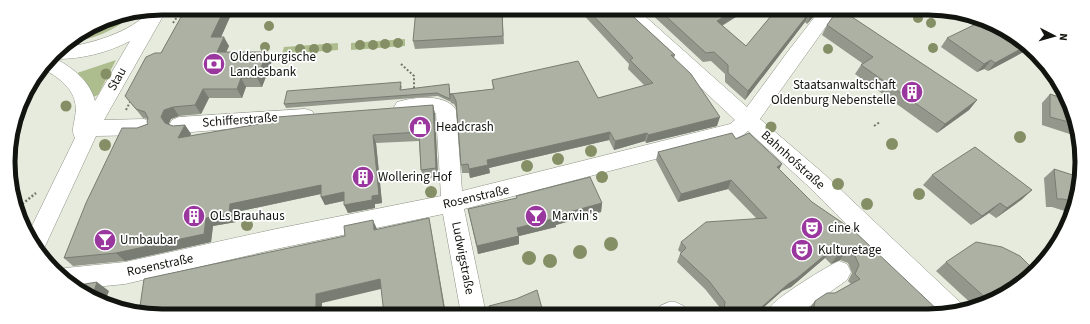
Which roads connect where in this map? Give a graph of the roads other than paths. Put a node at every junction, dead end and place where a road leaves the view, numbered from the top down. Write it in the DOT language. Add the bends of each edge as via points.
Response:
graph roads {
  1 [pos="154,15"];
  2 [pos="154,15"];
  3 [pos="633,15"];
  4 [pos="825,15"];
  5 [pos="62,54"];
  6 [pos="51,65"];
  7 [pos="383,109"];
  8 [pos="320,114"];
  9 [pos="748,120"];
  10 [pos="179,124"];
  11 [pos="144,127"];
  12 [pos="90,128"];
  13 [pos="78,150"];
  14 [pos="452,203"];
  15 [pos="36,238"];
  16 [pos="839,272"];
  17 [pos="71,278"];
  18 [pos="949,308"];
  19 [pos="473,309"];
  20 [pos="786,309"];
  1 -- 5 [label="street" via="136,30 101,47"];
  2 -- 12 [label="street, Stau"];
  3 -- 9 [label="street, Bahnhofstraße"];
  4 -- 9 [label="street, Rosenstraße"];
  6 -- 13 [label="street, Stau" via="67,74 84,93 86,106"];
  7 -- 14 [label="street" via="438,105 446,110"];
  8 -- 10 [label="street, Schifferstraße"];
  9 -- 14 [label="street, Rosenstraße" via="736,130"];
  9 -- 18 [label="street, Bahnhofstraße" via="816,180"];
  11 -- 12 [label="street"];
  12 -- 13 [label="street, Stau"];
  13 -- 15 [label="street, Stau"];
  14 -- 17 [label="street, Rosenstraße" via="125,273"];
  14 -- 19 [label="street, Ludwigstraße"];
  16 -- 20 [label="street"];
}
